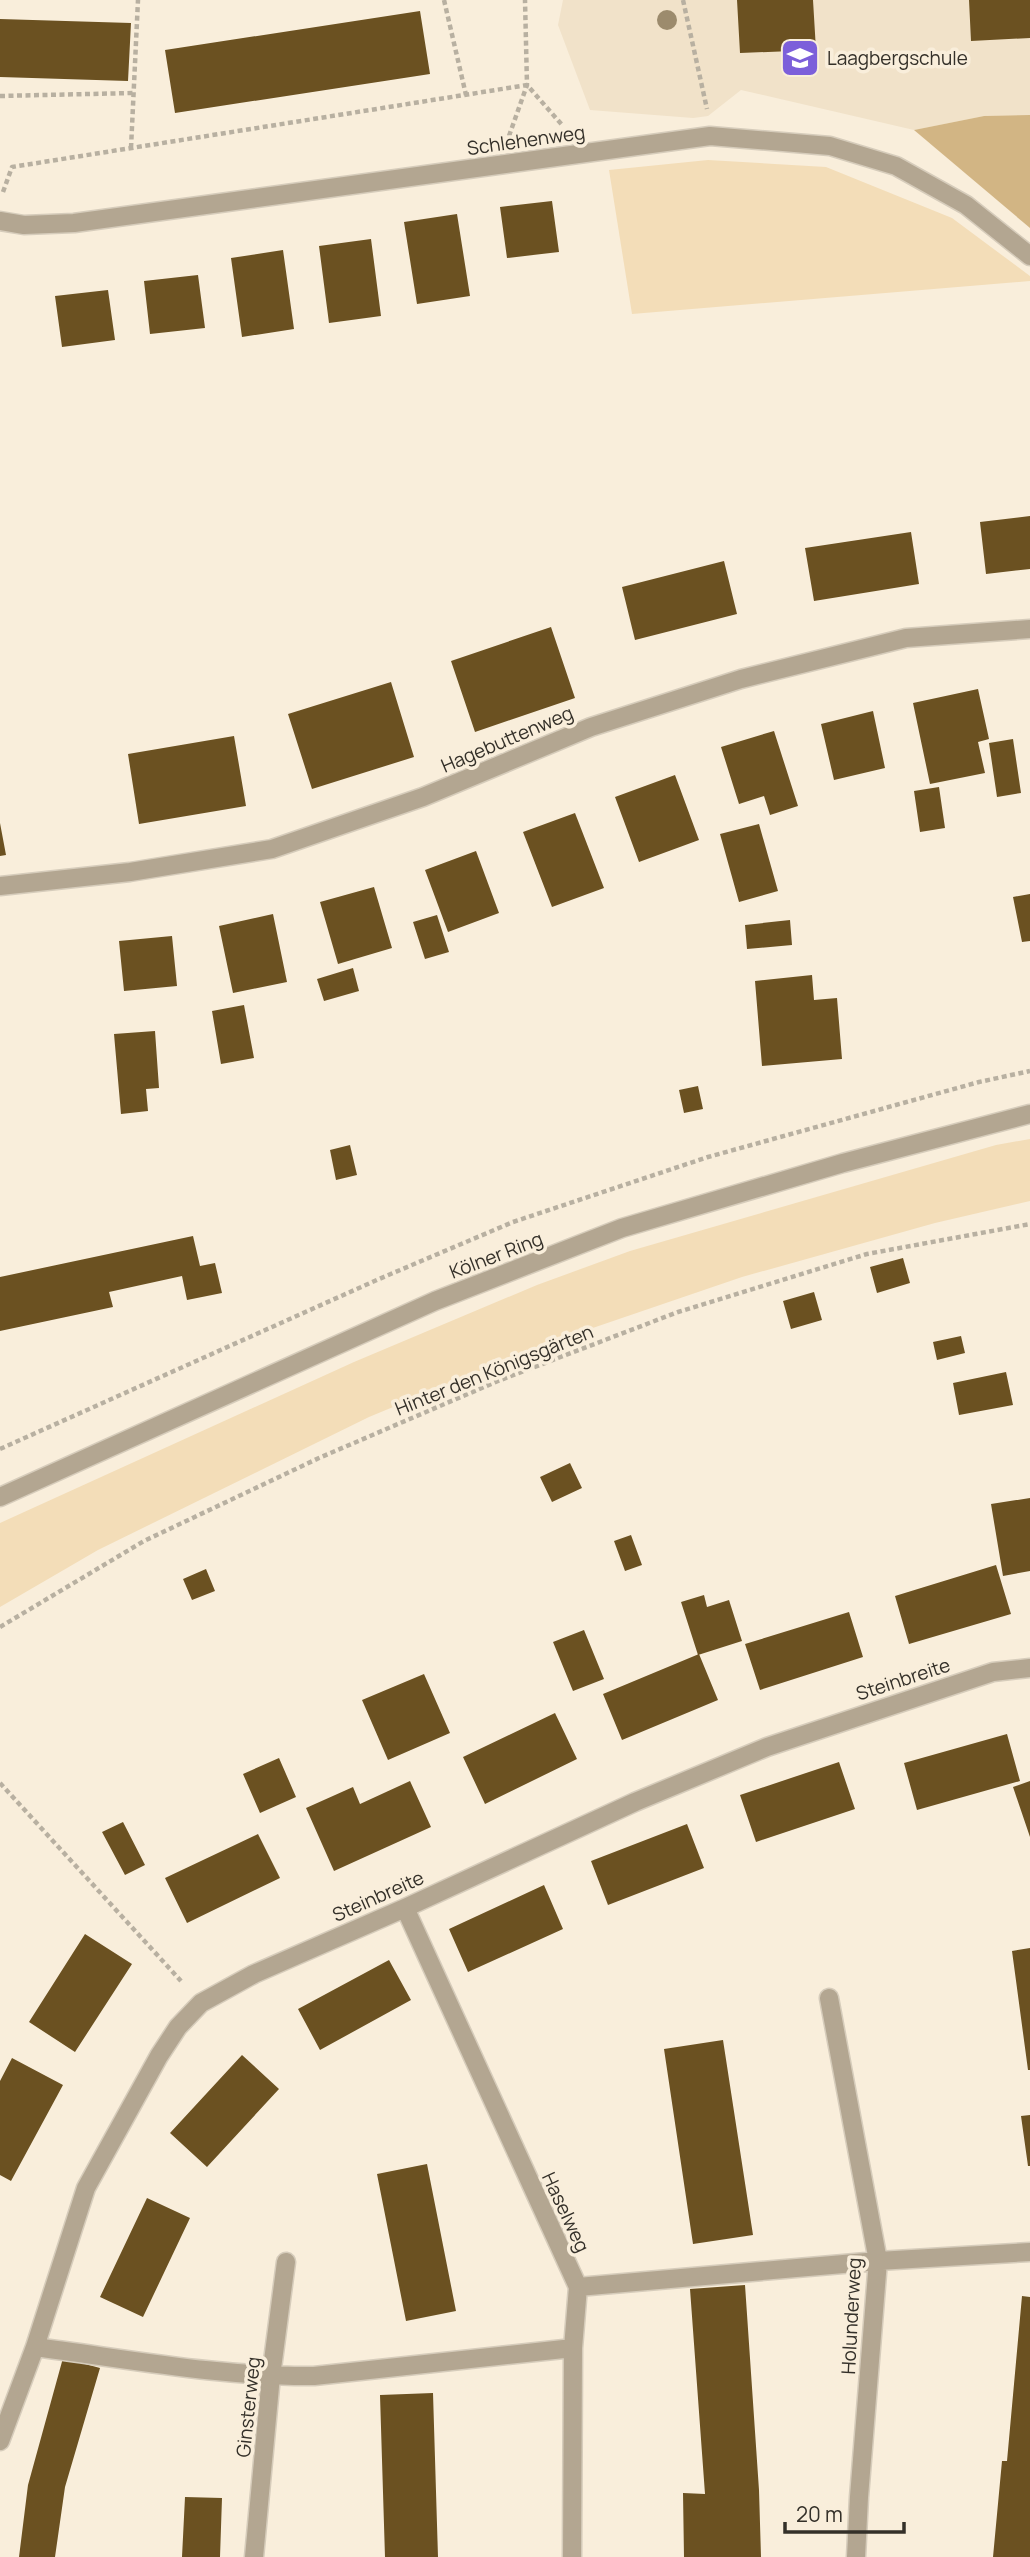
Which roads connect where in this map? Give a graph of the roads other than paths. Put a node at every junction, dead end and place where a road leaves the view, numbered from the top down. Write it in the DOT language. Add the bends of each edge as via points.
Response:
graph roads {
  1 [pos="0,221"];
  2 [pos="1030,256"];
  3 [pos="1030,629"];
  4 [pos="0,886"];
  5 [pos="1030,1114"];
  6 [pos="0,1497"];
  7 [pos="1030,1668"];
  8 [pos="405,1908"];
  9 [pos="829,1998"];
  10 [pos="1030,2252"];
  11 [pos="878,2261"];
  12 [pos="286,2262"];
  13 [pos="578,2287"];
  14 [pos="35,2347"];
  15 [pos="572,2348"];
  16 [pos="271,2376"];
  17 [pos="0,2441"];
  18 [pos="254,2557"];
  19 [pos="572,2557"];
  20 [pos="856,2557"];
  1 -- 2 [label="street, Schlehenweg" via="74,223 710,136 830,146 896,166 966,205"];
  3 -- 4 [label="street, Hagebuttenweg" via="906,638 741,680 591,727 423,797 272,849 130,872"];
  5 -- 6 [label="street, Kölner Ring" via="622,1228 423,1306"];
  7 -- 8 [label="street, Steinbreite" via="993,1672 767,1747"];
  8 -- 13 [label="street, Haselweg"];
  8 -- 14 [label="street, Steinbreite" via="254,1974 201,2003 177,2027 86,2188"];
  9 -- 11 [label="street, Holunderweg"];
  10 -- 11 [label="street"];
  11 -- 13 [label="street"];
  11 -- 20 [label="street, Holunderweg"];
  12 -- 16 [label="street, Ginsterweg"];
  13 -- 15 [label="street"];
  14 -- 16 [label="street"];
  14 -- 17 [label="street, Steinbreite"];
  15 -- 16 [label="street" via="314,2376"];
  15 -- 19 [label="street"];
  16 -- 18 [label="street, Ginsterweg"];
}
